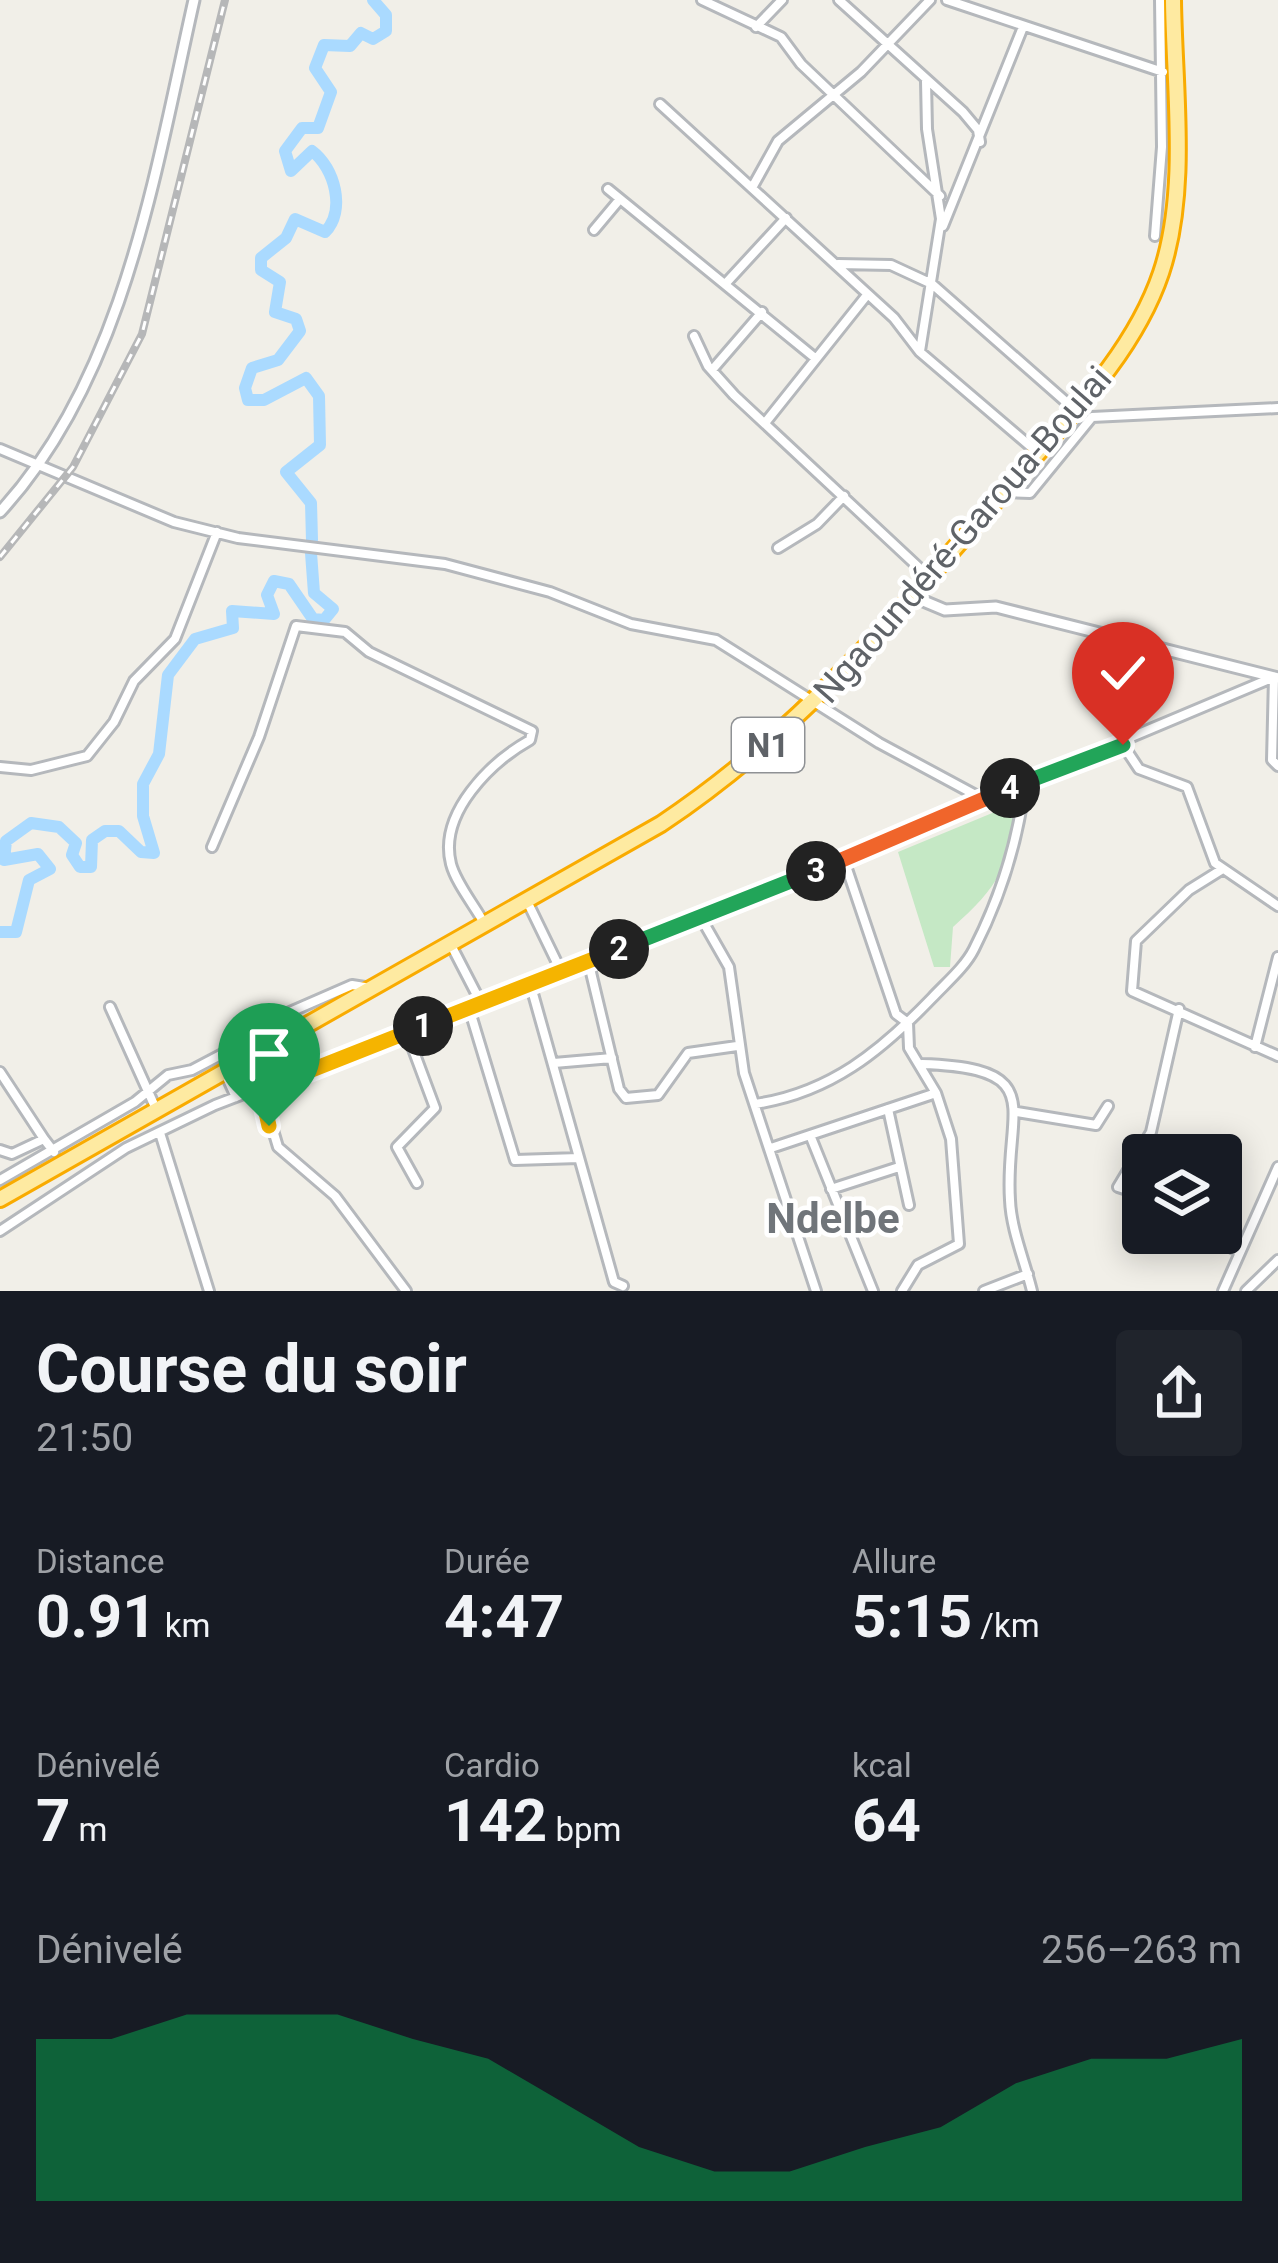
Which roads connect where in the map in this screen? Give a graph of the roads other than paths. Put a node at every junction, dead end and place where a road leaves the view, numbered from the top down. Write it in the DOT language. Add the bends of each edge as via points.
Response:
graph roads {
  1 [pos="194,0"];
  2 [pos="702,0"];
  3 [pos="782,0"];
  4 [pos="839,0"];
  5 [pos="931,0"];
  6 [pos="947,0"];
  7 [pos="1160,0"];
  8 [pos="1173,0"];
  9 [pos="755,27"];
  10 [pos="1023,27"];
  11 [pos="1167,34"];
  12 [pos="887,45"];
  13 [pos="1163,72"];
  14 [pos="926,81"];
  15 [pos="835,95"];
  16 [pos="660,104"];
  17 [pos="980,144"];
  18 [pos="753,186"];
  19 [pos="608,189"];
  20 [pos="940,196"];
  21 [pos="620,199"];
  22 [pos="786,218"];
  23 [pos="594,230"];
  24 [pos="1154,236"];
  25 [pos="938,237"];
  26 [pos="935,258"];
  27 [pos="837,264"];
  28 [pos="727,282"];
  29 [pos="932,284"];
  30 [pos="867,295"];
  31 [pos="947,296"];
  32 [pos="762,313"];
  33 [pos="694,336"];
  34 [pos="920,352"];
  35 [pos="814,358"];
  36 [pos="712,370"];
  37 [pos="1278,408"];
  38 [pos="1074,409"];
  39 [pos="765,423"];
  40 [pos="0,448"];
  41 [pos="1038,453"];
  42 [pos="40,464"];
  43 [pos="1004,492"];
  44 [pos="844,496"];
  45 [pos="0,512"];
  46 [pos="217,532"];
  47 [pos="778,548"];
  48 [pos="931,579"];
  49 [pos="914,597"];
  50 [pos="1276,677"];
  51 [pos="816,702"];
  52 [pos="1123,745"];
  53 [pos="1278,766"];
  54 [pos="0,767"];
  55 [pos="1025,781"];
  56 [pos="984,800"];
  57 [pos="212,847"];
  58 [pos="1211,857"];
  59 [pos="844,860"];
  60 [pos="1221,870"];
  61 [pos="1207,876"];
  62 [pos="527,901"];
  63 [pos="1278,906"];
  64 [pos="701,918"];
  65 [pos="485,925"];
  66 [pos="450,944"];
  67 [pos="1278,957"];
  68 [pos="588,960"];
  69 [pos="561,971"];
  70 [pos="530,983"];
  71 [pos="372,988"];
  72 [pos="481,1003"];
  73 [pos="110,1007"];
  74 [pos="469,1008"];
  75 [pos="1179,1009"];
  76 [pos="908,1023"];
  77 [pos="407,1032"];
  78 [pos="737,1046"];
  79 [pos="1255,1047"];
  80 [pos="1278,1056"];
  81 [pos="612,1058"];
  82 [pos="553,1063"];
  83 [pos="920,1064"];
  84 [pos="224,1071"];
  85 [pos="0,1072"];
  86 [pos="261,1090"];
  87 [pos="148,1092"];
  88 [pos="936,1093"];
  89 [pos="236,1097"];
  90 [pos="755,1104"];
  91 [pos="1108,1106"];
  92 [pos="156,1109"];
  93 [pos="888,1109"];
  94 [pos="1017,1112"];
  95 [pos="160,1133"];
  96 [pos="1150,1134"];
  97 [pos="810,1135"];
  98 [pos="44,1139"];
  99 [pos="771,1148"];
  100 [pos="0,1150"];
  101 [pos="57,1156"];
  102 [pos="579,1158"];
  103 [pos="899,1167"];
  104 [pos="1278,1167"];
  105 [pos="0,1180"];
  106 [pos="417,1183"];
  107 [pos="831,1189"];
  108 [pos="0,1198"];
  109 [pos="909,1205"];
  110 [pos="0,1231"];
  111 [pos="1242,1243"];
  112 [pos="1237,1254"];
  113 [pos="1278,1259"];
  114 [pos="1028,1274"];
  115 [pos="623,1286"];
  116 [pos="209,1291"];
  117 [pos="406,1291"];
  118 [pos="816,1291"];
  119 [pos="873,1291"];
  120 [pos="902,1291"];
  121 [pos="984,1291"];
  122 [pos="1032,1291"];
  123 [pos="1223,1291"];
  124 [pos="1246,1291"];
  1 -- 42 [label="street" via="136,244 91,371"];
  2 -- 9 [label="street"];
  3 -- 9 [label="street"];
  4 -- 12 [label="street"];
  5 -- 12 [label="street"];
  6 -- 10 [label="street"];
  7 -- 11 [label="street"];
  8 -- 11 [label="highway, Ngaoundéré-Garoua-Boulai / N1"];
  9 -- 15 [label="street" via="781,37"];
  10 -- 13 [label="street"];
  10 -- 17 [label="street"];
  11 -- 13 [label="street"];
  11 -- 38 [label="highway, Ngaoundéré-Garoua-Boulai / N1" via="1174,200 1161,273 1126,343"];
  12 -- 14 [label="street"];
  12 -- 15 [label="street"];
  13 -- 24 [label="street"];
  14 -- 17 [label="street" via="964,112"];
  14 -- 20 [label="street"];
  15 -- 18 [label="street" via="778,141"];
  15 -- 20 [label="street"];
  16 -- 18 [label="street"];
  17 -- 25 [label="street"];
  18 -- 22 [label="street"];
  19 -- 21 [label="street"];
  20 -- 25 [label="street"];
  21 -- 23 [label="street"];
  21 -- 28 [label="street"];
  22 -- 27 [label="street"];
  22 -- 28 [label="street"];
  25 -- 26 [label="street"];
  26 -- 29 [label="street"];
  26 -- 31 [label="street"];
  27 -- 29 [label="street" via="891,265"];
  27 -- 30 [label="street"];
  28 -- 32 [label="street"];
  29 -- 31 [label="street"];
  29 -- 34 [label="street"];
  30 -- 34 [label="street"];
  30 -- 35 [label="street"];
  31 -- 38 [label="street"];
  32 -- 35 [label="street"];
  32 -- 36 [label="street"];
  33 -- 36 [label="street"];
  34 -- 41 [label="street"];
  35 -- 39 [label="street"];
  36 -- 39 [label="street"];
  37 -- 43 [label="street" via="1092,417 1030,493"];
  38 -- 41 [label="highway, Ngaoundéré-Garoua-Boulai / N1"];
  39 -- 44 [label="street"];
  40 -- 42 [label="street"];
  41 -- 43 [label="highway, Ngaoundéré-Garoua-Boulai / N1"];
  42 -- 45 [label="street"];
  42 -- 46 [label="street" via="108,498"];
  43 -- 48 [label="highway, Ngaoundéré-Garoua-Boulai / N1"];
  44 -- 47 [label="street"];
  44 -- 48 [label="street"];
  46 -- 51 [label="street" via="412,558 550,592 631,624 716,640"];
  46 -- 54 [label="street" via="175,638 134,681 84,759"];
  48 -- 49 [label="highway, Ngaoundéré-Garoua-Boulai / N1"];
  49 -- 50 [label="street" via="945,610 1011,610"];
  49 -- 51 [label="highway, Ngaoundéré-Garoua-Boulai / N1"];
  50 -- 52 [label="street"];
  50 -- 53 [label="street"];
  51 -- 56 [label="street"];
  51 -- 62 [label="highway, Ngaoundéré-Garoua-Boulai / N1" via="690,805"];
  52 -- 55 [label="street"];
  52 -- 58 [label="street" via="1139,769 1187,787"];
  55 -- 56 [label="street"];
  55 -- 76 [label="street" via="1015,851 974,950"];
  56 -- 59 [label="street"];
  57 -- 65 [label="street" via="296,626 345,632 369,652 532,731 490,770 455,820 450,862"];
  58 -- 60 [label="street"];
  58 -- 61 [label="street"];
  59 -- 64 [label="street"];
  59 -- 76 [label="street" via="896,1014"];
  60 -- 61 [label="street"];
  60 -- 63 [label="street"];
  61 -- 75 [label="street" via="1133,949 1132,991"];
  62 -- 65 [label="highway, Ngaoundéré-Garoua-Boulai / N1"];
  62 -- 69 [label="street"];
  64 -- 68 [label="street"];
  64 -- 78 [label="street" via="729,967"];
  65 -- 66 [label="highway, Ngaoundéré-Garoua-Boulai / N1"];
  66 -- 71 [label="highway, Ngaoundéré-Garoua-Boulai / N1"];
  66 -- 72 [label="street"];
  67 -- 79 [label="street"];
  68 -- 69 [label="street"];
  68 -- 81 [label="street"];
  69 -- 70 [label="street"];
  70 -- 72 [label="street"];
  70 -- 82 [label="street"];
  71 -- 84 [label="highway, Ngaoundéré-Garoua-Boulai / N1"];
  71 -- 87 [label="street" via="352,986 290,1012"];
  72 -- 74 [label="street"];
  73 -- 87 [label="street"];
  74 -- 77 [label="street"];
  74 -- 102 [label="street" via="515,1160"];
  75 -- 79 [label="street"];
  75 -- 96 [label="street"];
  76 -- 83 [label="street" via="909,1048"];
  76 -- 90 [label="street" via="831,1083"];
  77 -- 86 [label="street"];
  77 -- 106 [label="street" via="435,1108 397,1147"];
  78 -- 81 [label="street" via="688,1053 663,1092 640,1099 622,1094"];
  78 -- 90 [label="street"];
  79 -- 80 [label="street"];
  81 -- 82 [label="street"];
  82 -- 102 [label="street"];
  83 -- 88 [label="street"];
  83 -- 94 [label="street" via="990,1073"];
  84 -- 89 [label="street"];
  84 -- 92 [label="highway, Ngaoundéré-Garoua-Boulai / N1"];
  85 -- 98 [label="street"];
  86 -- 89 [label="street"];
  86 -- 117 [label="street" via="278,1147 335,1196"];
  87 -- 92 [label="street"];
  87 -- 101 [label="street"];
  88 -- 93 [label="street"];
  88 -- 120 [label="street" via="951,1139 959,1244 918,1264"];
  89 -- 95 [label="street"];
  90 -- 99 [label="street"];
  91 -- 94 [label="street" via="1096,1125"];
  92 -- 101 [label="highway, Ngaoundéré-Garoua-Boulai / N1"];
  93 -- 97 [label="street"];
  93 -- 103 [label="street"];
  94 -- 114 [label="street" via="1010,1201"];
  95 -- 110 [label="street"];
  95 -- 116 [label="street"];
  97 -- 99 [label="street"];
  97 -- 107 [label="street"];
  98 -- 100 [label="street" via="12,1154"];
  98 -- 101 [label="street"];
  99 -- 118 [label="street"];
  101 -- 105 [label="street"];
  101 -- 108 [label="highway, Ngaoundéré-Garoua-Boulai / N1"];
  102 -- 115 [label="street" via="614,1282"];
  103 -- 107 [label="street"];
  103 -- 109 [label="street"];
  104 -- 111 [label="street"];
  107 -- 119 [label="street"];
  112 -- 123 [label="street"];
  113 -- 124 [label="street"];
  114 -- 121 [label="street"];
  114 -- 122 [label="street"];
}
